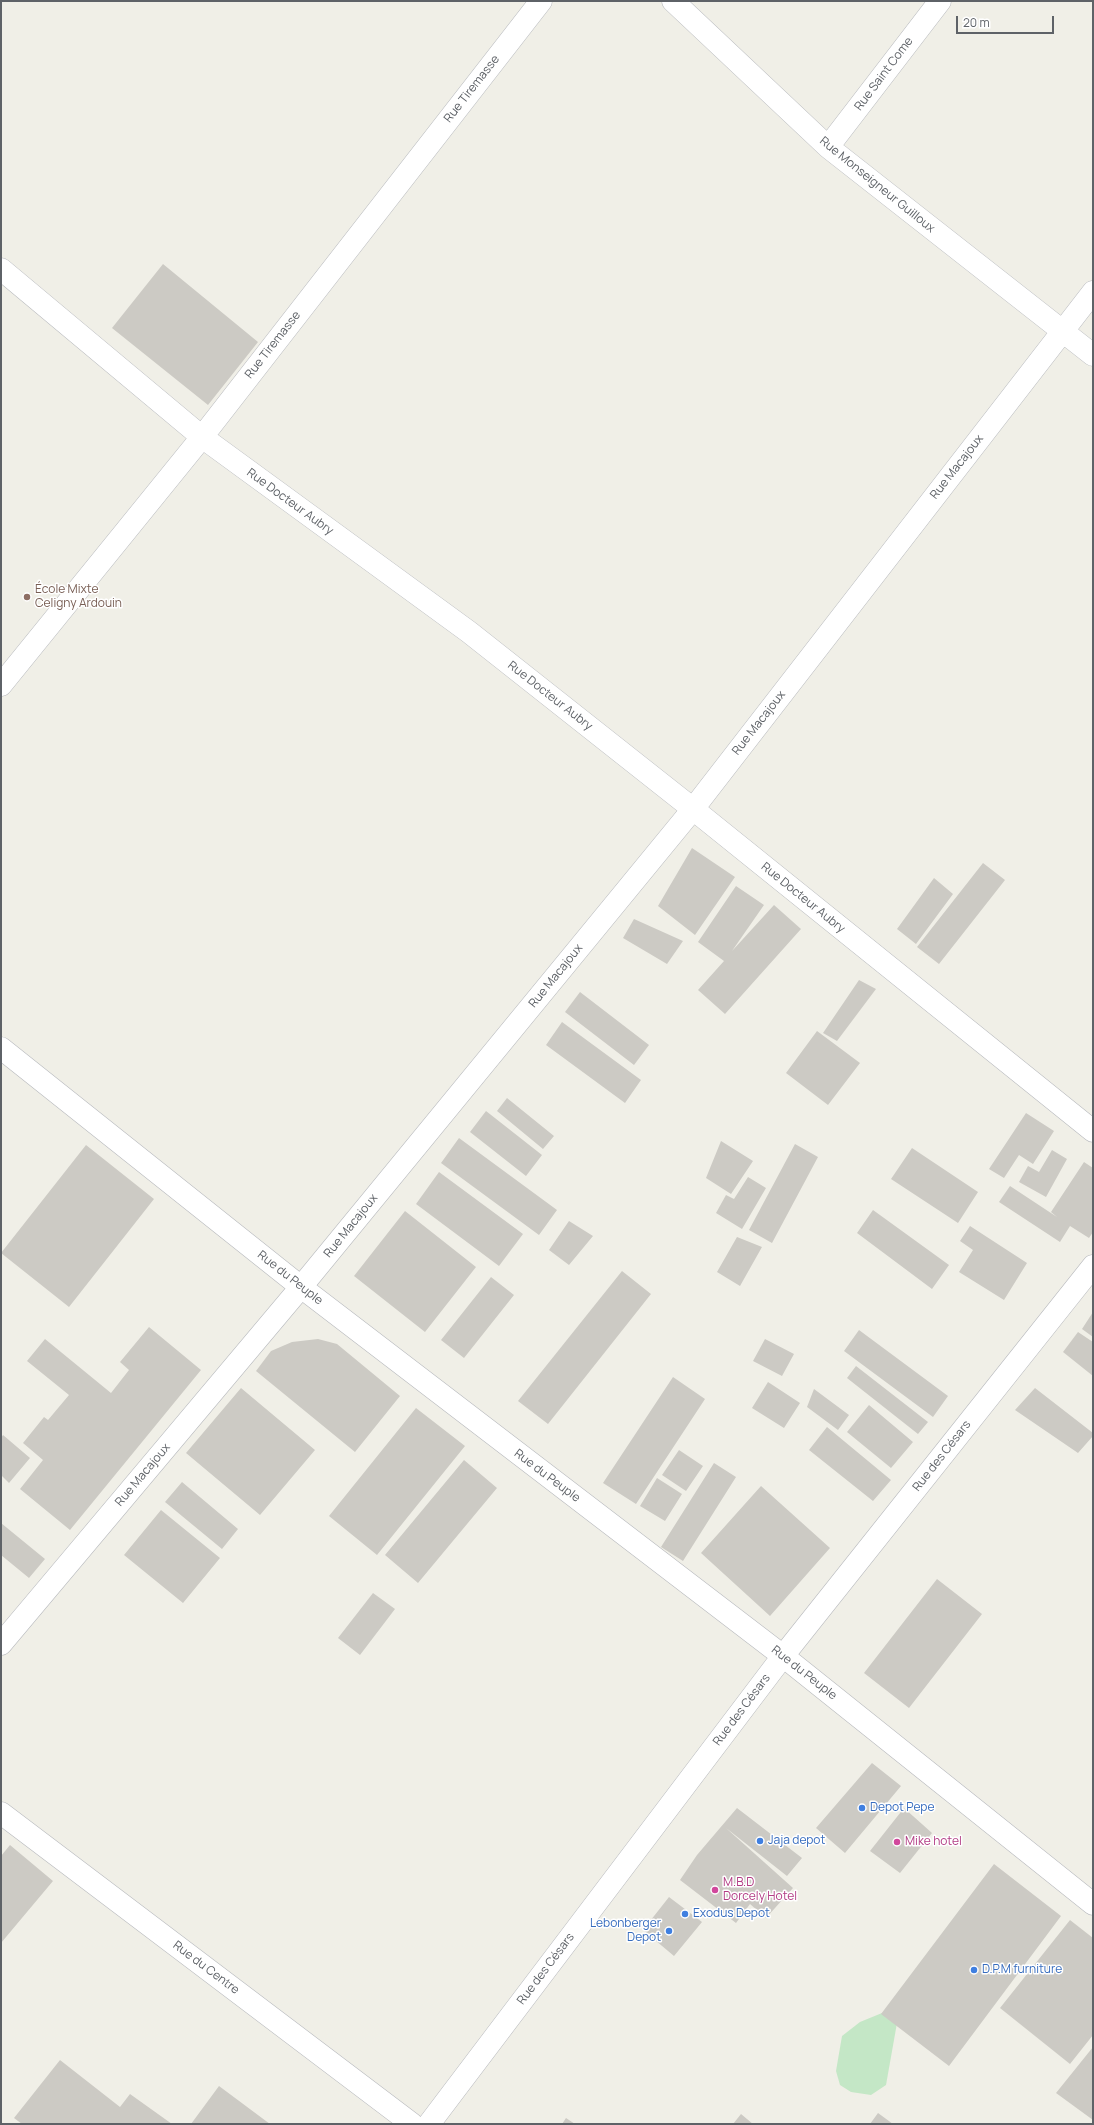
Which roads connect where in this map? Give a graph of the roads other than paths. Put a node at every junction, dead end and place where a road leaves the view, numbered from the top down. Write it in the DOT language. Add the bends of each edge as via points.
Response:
graph roads {
  1 [pos="541,1"];
  2 [pos="673,1"];
  3 [pos="940,1"];
  4 [pos="828,147"];
  5 [pos="1,268"];
  6 [pos="1093,292"];
  7 [pos="1062,332"];
  8 [pos="1093,355"];
  9 [pos="202,437"];
  10 [pos="1,685"];
  11 [pos="693,809"];
  12 [pos="1,1048"];
  13 [pos="1093,1131"];
  14 [pos="1093,1266"];
  15 [pos="301,1287"];
  16 [pos="1,1644"];
  17 [pos="783,1656"];
  18 [pos="1,1813"];
  19 [pos="1093,1904"];
  20 [pos="412,2124"];
  21 [pos="429,2124"];
  1 -- 9 [label="street, Rue Tiremasse"];
  2 -- 4 [label="street, Rue Monseigneur Guilloux"];
  3 -- 4 [label="street, Rue Saint Come"];
  4 -- 7 [label="street, Rue Monseigneur Guilloux"];
  5 -- 9 [label="street, Rue Docteur Aubry"];
  6 -- 7 [label="street, Rue Macajoux"];
  7 -- 8 [label="street, Rue Monseigneur Guilloux"];
  7 -- 11 [label="street, Rue Macajoux"];
  9 -- 10 [label="street, Rue Tiremasse"];
  9 -- 11 [label="street, Rue Docteur Aubry" via="469,632"];
  11 -- 13 [label="street, Rue Docteur Aubry"];
  11 -- 15 [label="street, Rue Macajoux"];
  12 -- 15 [label="street, Rue du Peuple"];
  14 -- 17 [label="street, Rue des Césars"];
  15 -- 16 [label="street, Rue Macajoux"];
  15 -- 17 [label="street, Rue du Peuple"];
  17 -- 19 [label="street, Rue du Peuple"];
  17 -- 21 [label="street, Rue des Césars"];
  18 -- 20 [label="street, Rue du Centre"];
}
